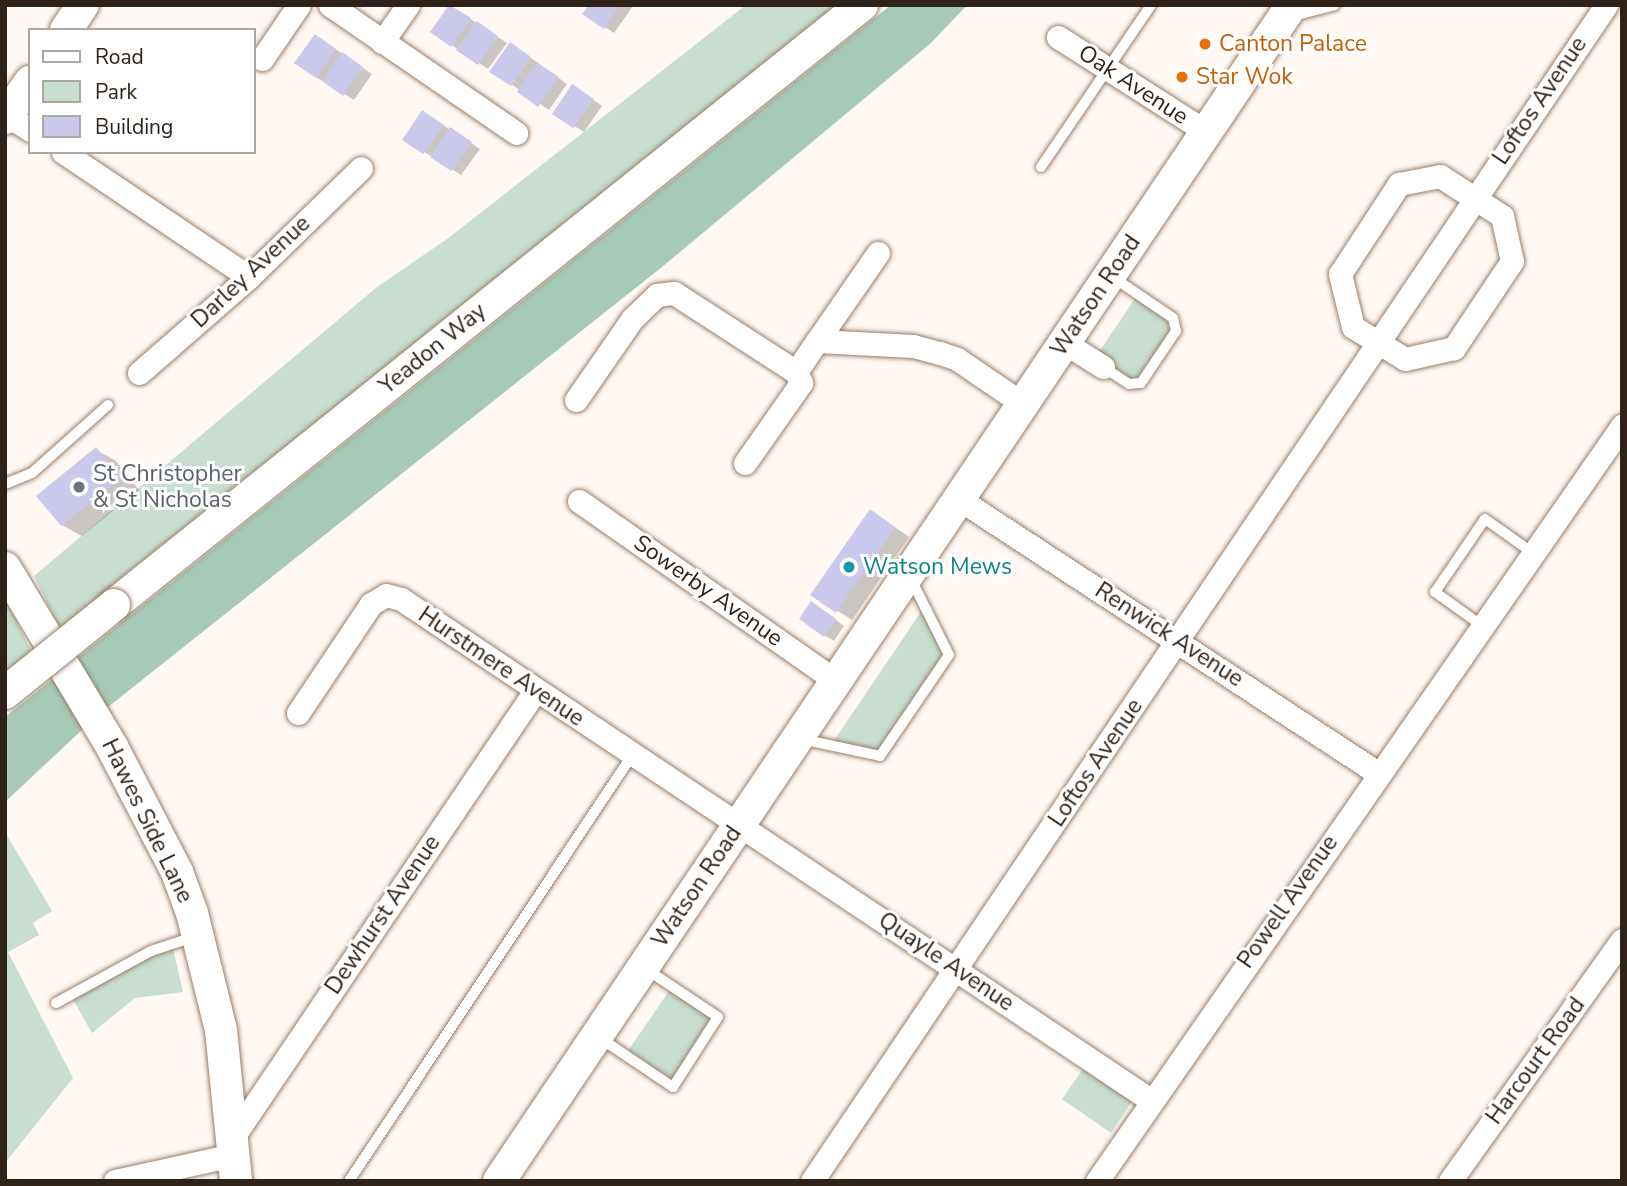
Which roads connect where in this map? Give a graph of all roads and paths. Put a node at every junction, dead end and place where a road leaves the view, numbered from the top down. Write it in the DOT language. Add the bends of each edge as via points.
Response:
graph roads {
  1 [pos="83,5"];
  2 [pos="299,5"];
  3 [pos="330,5"];
  4 [pos="408,5"];
  5 [pos="862,5"];
  6 [pos="1151,5"];
  7 [pos="1335,5"];
  8 [pos="1606,5"];
  9 [pos="1287,12"];
  10 [pos="67,28"];
  11 [pos="1058,37"];
  12 [pos="382,42"];
  13 [pos="262,59"];
  14 [pos="1108,69"];
  15 [pos="28,87"];
  16 [pos="14,121"];
  17 [pos="516,133"];
  18 [pos="1208,133"];
  19 [pos="66,154"];
  20 [pos="1041,167"];
  21 [pos="361,168"];
  22 [pos="1476,199"];
  23 [pos="878,253"];
  24 [pos="249,277"];
  25 [pos="1123,284"];
  26 [pos="817,341"];
  27 [pos="1065,343"];
  28 [pos="1380,344"];
  29 [pos="1103,367"];
  30 [pos="796,372"];
  31 [pos="139,373"];
  32 [pos="576,400"];
  33 [pos="1023,404"];
  34 [pos="108,405"];
  35 [pos="1622,426"];
  36 [pos="745,463"];
  37 [pos="5,485"];
  38 [pos="959,499"];
  39 [pos="579,501"];
  40 [pos="1533,553"];
  41 [pos="5,568"];
  42 [pos="909,573"];
  43 [pos="1481,625"];
  44 [pos="1179,640"];
  45 [pos="836,681"];
  46 [pos="536,691"];
  47 [pos="5,693"];
  48 [pos="298,713"];
  49 [pos="797,739"];
  50 [pos="633,754"];
  51 [pos="1377,773"];
  52 [pos="739,824"];
  53 [pos="198,935"];
  54 [pos="1622,940"];
  55 [pos="644,967"];
  56 [pos="957,968"];
  57 [pos="57,1003"];
  58 [pos="598,1037"];
  59 [pos="1152,1101"];
  60 [pos="234,1158"];
  61 [pos="115,1181"];
  62 [pos="349,1181"];
  63 [pos="499,1181"];
  64 [pos="812,1181"];
  65 [pos="1097,1181"];
  66 [pos="1450,1181"];
  1 -- 10 [label="street"];
  2 -- 13 [label="street"];
  3 -- 12 [label="street"];
  4 -- 12 [label="street"];
  5 -- 47 [label="street, Yeadon Way, bridge"];
  6 -- 14 [label="lane"];
  7 -- 9 [label="lane, Watson Road"];
  8 -- 22 [label="street, Loftos Avenue"];
  9 -- 18 [label="street, Watson Road"];
  11 -- 14 [label="street, Oak Avenue"];
  12 -- 17 [label="street"];
  14 -- 18 [label="street, Oak Avenue"];
  14 -- 20 [label="lane"];
  15 -- 16 [label="street"];
  18 -- 25 [label="street, Watson Road"];
  19 -- 24 [label="street"];
  21 -- 24 [label="street, Darley Avenue"];
  22 -- 28 [label="street, Loftos Avenue"];
  22 -- 28 [label="street" via="1502,216 1512,261 1454,348 1405,359"];
  22 -- 28 [label="street" via="1440,176 1399,184 1369,229 1340,274 1353,327"];
  23 -- 26 [label="street"];
  24 -- 31 [label="street, Darley Avenue"];
  25 -- 27 [label="street, Watson Road"];
  25 -- 29 [label="lane, Watson Road" via="1173,318 1176,331 1141,383 1129,384"];
  26 -- 30 [label="street"];
  26 -- 33 [label="street" via="913,346 940,353 957,359"];
  27 -- 29 [label="street"];
  27 -- 33 [label="street, Watson Road"];
  28 -- 44 [label="street, Loftos Avenue"];
  30 -- 32 [label="street" via="674,293 657,295 632,319"];
  30 -- 36 [label="street" via="801,383"];
  33 -- 38 [label="street, Watson Road"];
  34 -- 37 [label="lane" via="32,473"];
  35 -- 40 [label="street, Powell Avenue"];
  38 -- 42 [label="street, Watson Road"];
  38 -- 44 [label="street, Renwick Avenue"];
  39 -- 45 [label="street, Sowerby Avenue"];
  40 -- 43 [label="street, Powell Avenue"];
  40 -- 43 [label="lane" via="1485,519 1435,592"];
  41 -- 53 [label="street, Hawes Side Lane" via="112,747 177,872"];
  42 -- 45 [label="street, Watson Road"];
  42 -- 49 [label="lane" via="949,655 919,700 880,757"];
  43 -- 51 [label="street, Powell Avenue"];
  44 -- 51 [label="street, Renwick Avenue"];
  44 -- 56 [label="street, Loftos Avenue"];
  45 -- 49 [label="street, Watson Road"];
  46 -- 48 [label="street, Hurstmere Avenue" via="401,599 386,595 371,604"];
  46 -- 50 [label="street, Hurstmere Avenue"];
  46 -- 60 [label="street, Dewhurst Avenue"];
  49 -- 52 [label="street, Watson Road"];
  50 -- 52 [label="street, Hurstmere Avenue"];
  50 -- 62 [label="lane"];
  51 -- 59 [label="street, Powell Avenue"];
  52 -- 55 [label="street, Watson Road"];
  52 -- 56 [label="street, Quayle Avenue"];
  53 -- 57 [label="lane" via="151,951"];
  53 -- 60 [label="street, Hawes Side Lane" via="221,1030"];
  54 -- 66 [label="street, Harcourt Road"];
  55 -- 58 [label="street, Watson Road"];
  55 -- 58 [label="lane, Watson Road" via="718,1017 673,1087"];
  56 -- 59 [label="street, Quayle Avenue"];
  56 -- 64 [label="street, Loftos Avenue"];
  58 -- 63 [label="street, Watson Road"];
  59 -- 65 [label="street, Powell Avenue"];
  60 -- 61 [label="street"];
}
